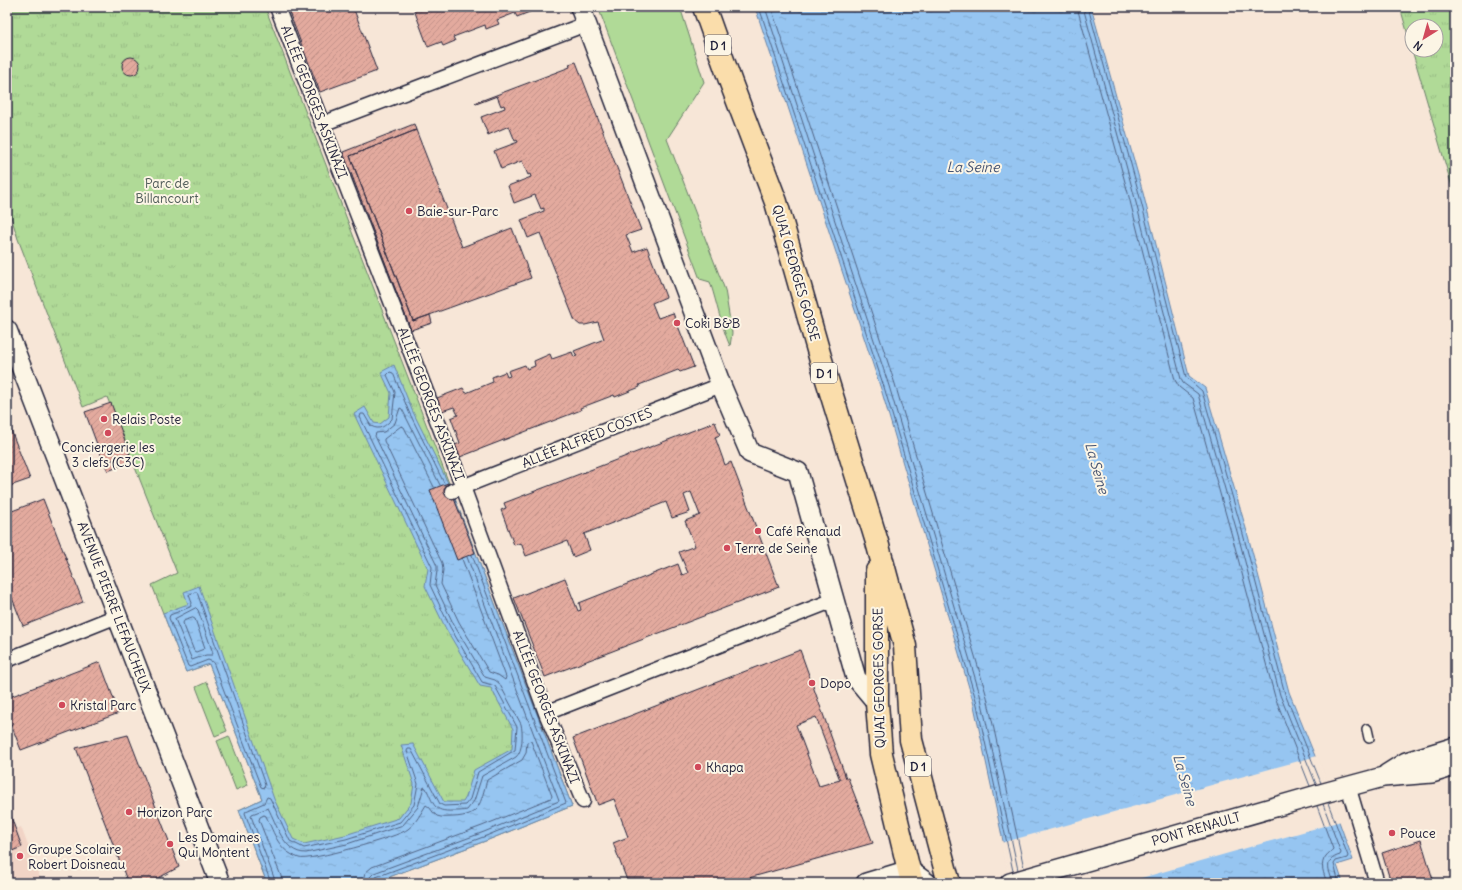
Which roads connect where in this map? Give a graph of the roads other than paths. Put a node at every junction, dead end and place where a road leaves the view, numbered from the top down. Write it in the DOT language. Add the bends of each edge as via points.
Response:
graph roads {
  1 [pos="277,7"];
  2 [pos="580,7"];
  3 [pos="704,7"];
  4 [pos="586,24"];
  5 [pos="322,124"];
  6 [pos="7,330"];
  7 [pos="721,385"];
  8 [pos="458,489"];
  9 [pos="876,542"];
  10 [pos="834,600"];
  11 [pos="116,616"];
  12 [pos="7,660"];
  13 [pos="878,703"];
  14 [pos="546,713"];
  15 [pos="1367,729"];
  16 [pos="1369,738"];
  17 [pos="1455,747"];
  18 [pos="1455,766"];
  19 [pos="1383,777"];
  20 [pos="1348,786"];
  21 [pos="583,801"];
  22 [pos="911,877"];
  23 [pos="220,883"];
  24 [pos="866,883"];
  25 [pos="927,883"];
  26 [pos="949,883"];
  27 [pos="1010,883"];
  28 [pos="1377,883"];
  1 -- 5 [label="street, ALLÉE GEORGES ASKINAZI"];
  2 -- 4 [label="street"];
  3 -- 9 [label="main road, QUAI GEORGES GORSE / D 1" via="776,202"];
  4 -- 5 [label="street"];
  4 -- 7 [label="street"];
  5 -- 8 [label="street, ALLÉE GEORGES ASKINAZI"];
  6 -- 11 [label="street, AVENUE PIERRE LEFAUCHEUX"];
  7 -- 8 [label="street, ALLÉE ALFRED COSTES"];
  7 -- 10 [label="street" via="750,453 798,472"];
  8 -- 14 [label="street, ALLÉE GEORGES ASKINAZI"];
  9 -- 13 [label="main road, QUAI GEORGES GORSE / D 1"];
  9 -- 26 [label="main road, QUAI GEORGES GORSE / D 1" via="905,646 911,740"];
  10 -- 13 [label="street" via="856,678"];
  10 -- 14 [label="street"];
  11 -- 12 [label="street"];
  11 -- 23 [label="street, AVENUE PIERRE LEFAUCHEUX"];
  13 -- 22 [label="main road, QUAI GEORGES GORSE / D 1" via="881,754"];
  14 -- 21 [label="street, ALLÉE GEORGES ASKINAZI"];
  15 -- 16 [label="lane"];
  17 -- 19 [label="street" via="1406,762"];
  18 -- 19 [label="street" via="1432,772"];
  19 -- 20 [label="street, PONT RENAULT"];
  20 -- 27 [label="street, PONT RENAULT"];
  20 -- 28 [label="street"];
  22 -- 24 [label="street"];
  22 -- 25 [label="street"];
}
